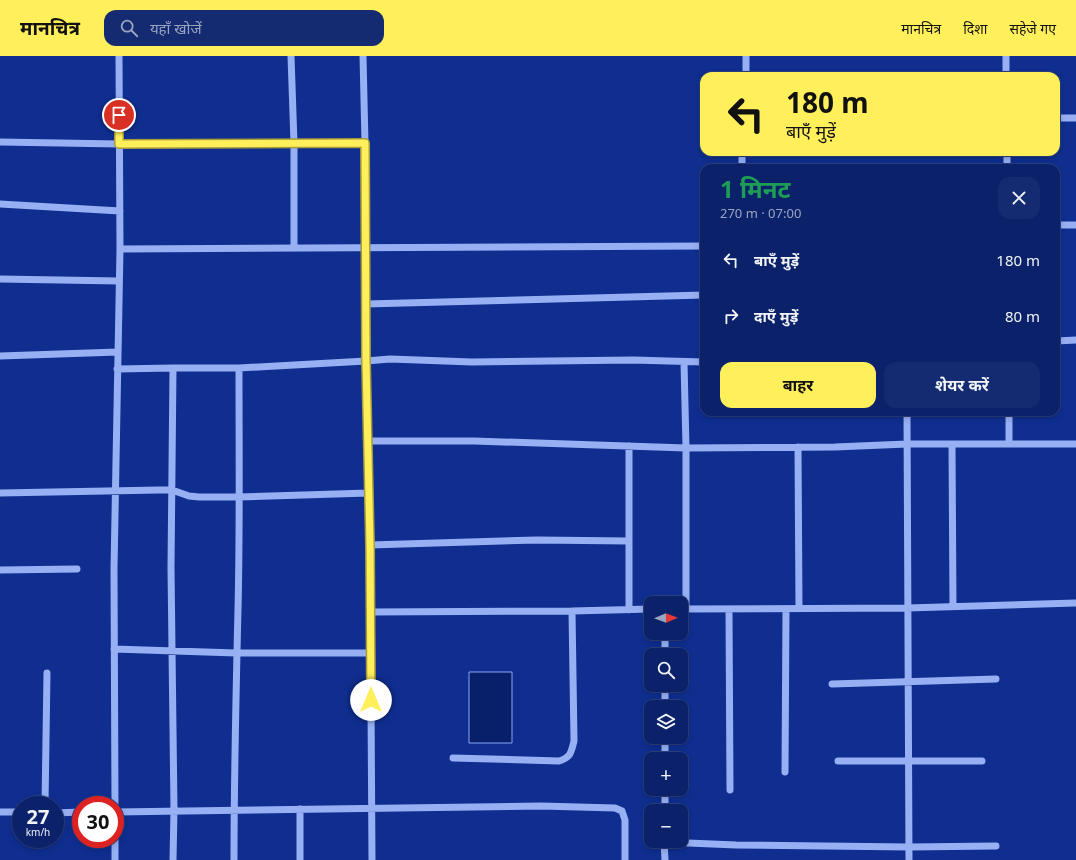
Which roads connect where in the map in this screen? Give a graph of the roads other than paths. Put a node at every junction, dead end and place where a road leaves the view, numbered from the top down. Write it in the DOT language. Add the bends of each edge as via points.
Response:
graph roads {
  1 [pos="119,56"];
  2 [pos="291,56"];
  3 [pos="363,56"];
  4 [pos="746,56"];
  5 [pos="1006,56"];
  6 [pos="746,72"];
  7 [pos="1006,72"];
  8 [pos="1060,118"];
  9 [pos="1076,118"];
  10 [pos="0,142"];
  11 [pos="294,143"];
  12 [pos="365,143"];
  13 [pos="119,144"];
  14 [pos="0,204"];
  15 [pos="120,211"];
  16 [pos="1060,225"];
  17 [pos="1076,225"];
  18 [pos="700,246"];
  19 [pos="294,248"];
  20 [pos="366,248"];
  21 [pos="120,249"];
  22 [pos="0,279"];
  23 [pos="119,281"];
  24 [pos="700,295"];
  25 [pos="366,304"];
  26 [pos="1060,340"];
  27 [pos="1076,340"];
  28 [pos="118,352"];
  29 [pos="0,356"];
  30 [pos="366,361"];
  31 [pos="684,362"];
  32 [pos="700,362"];
  33 [pos="172,368"];
  34 [pos="239,368"];
  35 [pos="117,369"];
  36 [pos="907,416"];
  37 [pos="1009,416"];
  38 [pos="368,441"];
  39 [pos="907,444"];
  40 [pos="952,444"];
  41 [pos="1009,444"];
  42 [pos="1076,444"];
  43 [pos="629,446"];
  44 [pos="798,447"];
  45 [pos="686,448"];
  46 [pos="172,490"];
  47 [pos="115,491"];
  48 [pos="0,493"];
  49 [pos="369,493"];
  50 [pos="239,497"];
  51 [pos="629,541"];
  52 [pos="370,545"];
  53 [pos="77,569"];
  54 [pos="0,570"];
  55 [pos="684,596"];
  56 [pos="1076,603"];
  57 [pos="953,606"];
  58 [pos="799,608"];
  59 [pos="908,608"];
  60 [pos="688,609"];
  61 [pos="729,609"];
  62 [pos="786,609"];
  63 [pos="629,610"];
  64 [pos="644,610"];
  65 [pos="572,611"];
  66 [pos="370,612"];
  67 [pos="114,649"];
  68 [pos="172,650"];
  69 [pos="236,653"];
  70 [pos="370,653"];
  71 [pos="47,673"];
  72 [pos="996,679"];
  73 [pos="908,682"];
  74 [pos="832,684"];
  75 [pos="453,758"];
  76 [pos="838,761"];
  77 [pos="982,761"];
  78 [pos="908,762"];
  79 [pos="785,772"];
  80 [pos="730,790"];
  81 [pos="45,796"];
  82 [pos="115,796"];
  83 [pos="371,808"];
  84 [pos="234,809"];
  85 [pos="300,809"];
  86 [pos="174,810"];
  87 [pos="0,812"];
  88 [pos="12,812"];
  89 [pos="124,812"];
  90 [pos="688,843"];
  91 [pos="996,846"];
  92 [pos="909,847"];
  93 [pos="115,848"];
  94 [pos="664,848"];
  95 [pos="115,860"];
  96 [pos="173,860"];
  97 [pos="234,860"];
  98 [pos="300,860"];
  99 [pos="372,860"];
  100 [pos="625,860"];
  101 [pos="665,860"];
  102 [pos="909,860"];
  1 -- 13 [label="street"];
  2 -- 11 [label="street"];
  3 -- 12 [label="street"];
  4 -- 6 [label="street"];
  5 -- 7 [label="street"];
  8 -- 9 [label="street"];
  10 -- 13 [label="street"];
  11 -- 12 [label="street"];
  11 -- 13 [label="street"];
  11 -- 19 [label="street"];
  12 -- 20 [label="street"];
  13 -- 15 [label="street"];
  14 -- 15 [label="street"];
  15 -- 21 [label="street"];
  16 -- 17 [label="street"];
  18 -- 20 [label="street"];
  19 -- 20 [label="street"];
  19 -- 21 [label="street"];
  20 -- 25 [label="street"];
  21 -- 23 [label="street"];
  22 -- 23 [label="street"];
  23 -- 28 [label="street"];
  24 -- 25 [label="street"];
  25 -- 30 [label="street"];
  26 -- 27 [label="street"];
  28 -- 29 [label="street"];
  28 -- 35 [label="street"];
  30 -- 31 [label="street" via="390,359 472,362"];
  30 -- 34 [label="street"];
  30 -- 38 [label="street"];
  31 -- 32 [label="street"];
  31 -- 45 [label="street"];
  33 -- 34 [label="street"];
  33 -- 35 [label="street"];
  33 -- 46 [label="street"];
  34 -- 50 [label="street"];
  35 -- 47 [label="street"];
  36 -- 39 [label="street"];
  37 -- 41 [label="street"];
  38 -- 43 [label="street" via="474,441"];
  38 -- 49 [label="street"];
  39 -- 40 [label="street"];
  39 -- 44 [label="street"];
  39 -- 59 [label="street"];
  40 -- 41 [label="street"];
  40 -- 57 [label="street"];
  41 -- 42 [label="street"];
  43 -- 45 [label="street"];
  43 -- 51 [label="street"];
  44 -- 45 [label="street"];
  44 -- 58 [label="street"];
  45 -- 55 [label="street"];
  46 -- 47 [label="street"];
  46 -- 50 [label="street" via="189,496"];
  46 -- 68 [label="street"];
  47 -- 48 [label="street"];
  47 -- 67 [label="street"];
  49 -- 50 [label="street"];
  49 -- 52 [label="street"];
  50 -- 69 [label="street"];
  51 -- 52 [label="street" via="537,540"];
  51 -- 63 [label="street"];
  52 -- 66 [label="street"];
  53 -- 54 [label="street"];
  56 -- 57 [label="street"];
  57 -- 59 [label="street"];
  58 -- 59 [label="street"];
  58 -- 62 [label="street"];
  59 -- 73 [label="street"];
  60 -- 61 [label="street"];
  61 -- 62 [label="street"];
  61 -- 80 [label="street"];
  62 -- 79 [label="street"];
  63 -- 64 [label="street"];
  63 -- 65 [label="street"];
  65 -- 66 [label="street"];
  65 -- 75 [label="street" via="572,752 567,758 559,761"];
  66 -- 70 [label="street"];
  67 -- 68 [label="street"];
  67 -- 82 [label="street"];
  68 -- 69 [label="street"];
  68 -- 86 [label="street"];
  69 -- 70 [label="street"];
  69 -- 84 [label="street"];
  70 -- 83 [label="street"];
  71 -- 81 [label="street"];
  72 -- 73 [label="street"];
  73 -- 74 [label="street"];
  73 -- 78 [label="street"];
  76 -- 78 [label="street"];
  77 -- 78 [label="street"];
  78 -- 92 [label="street"];
  83 -- 85 [label="street"];
  83 -- 99 [label="street"];
  83 -- 100 [label="street" via="615,808 622,811 625,820"];
  84 -- 85 [label="street"];
  84 -- 86 [label="street"];
  84 -- 97 [label="street"];
  85 -- 98 [label="street"];
  86 -- 89 [label="street"];
  86 -- 96 [label="street"];
  87 -- 88 [label="street"];
  90 -- 92 [label="street"];
  91 -- 92 [label="street"];
  92 -- 102 [label="street"];
  93 -- 95 [label="street"];
  94 -- 101 [label="street"];
}
